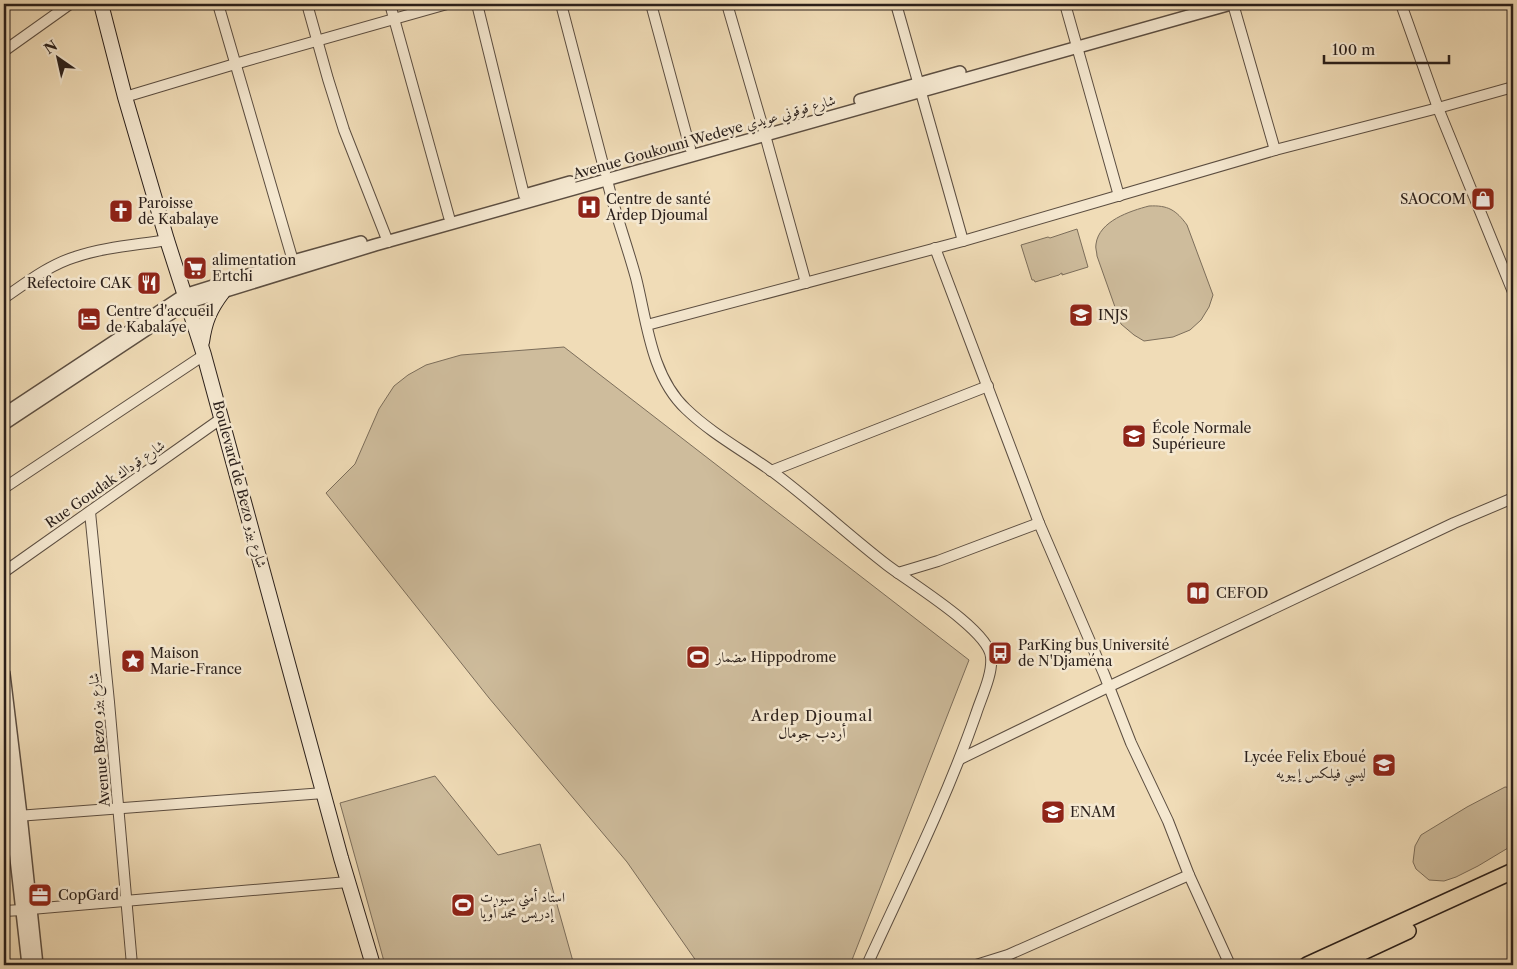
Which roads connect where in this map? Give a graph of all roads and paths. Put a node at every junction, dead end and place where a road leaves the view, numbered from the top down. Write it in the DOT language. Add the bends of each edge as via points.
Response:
graph roads {
  1 [pos="70,4"];
  2 [pos="100,4"];
  3 [pos="218,4"];
  4 [pos="307,4"];
  5 [pos="390,4"];
  6 [pos="446,4"];
  7 [pos="477,4"];
  8 [pos="561,4"];
  9 [pos="650,4"];
  10 [pos="727,4"];
  11 [pos="896,4"];
  12 [pos="1065,4"];
  13 [pos="1202,4"];
  14 [pos="1232,4"];
  15 [pos="1401,4"];
  16 [pos="394,18"];
  17 [pos="317,40"];
  18 [pos="1076,43"];
  19 [pos="4,51"];
  20 [pos="235,64"];
  21 [pos="920,87"];
  22 [pos="1513,87"];
  23 [pos="125,97"];
  24 [pos="1438,108"];
  25 [pos="764,131"];
  26 [pos="690,148"];
  27 [pos="1275,150"];
  28 [pos="606,176"];
  29 [pos="524,195"];
  30 [pos="1119,196"];
  31 [pos="449,217"];
  32 [pos="386,238"];
  33 [pos="167,240"];
  34 [pos="963,241"];
  35 [pos="935,248"];
  36 [pos="293,261"];
  37 [pos="806,283"];
  38 [pos="223,292"];
  39 [pos="1513,292"];
  40 [pos="4,298"];
  41 [pos="186,299"];
  42 [pos="647,325"];
  43 [pos="203,350"];
  44 [pos="988,386"];
  45 [pos="4,414"];
  46 [pos="222,418"];
  47 [pos="4,424"];
  48 [pos="771,471"];
  49 [pos="4,488"];
  50 [pos="1513,498"];
  51 [pos="90,512"];
  52 [pos="1039,523"];
  53 [pos="4,572"];
  54 [pos="898,572"];
  55 [pos="4,674"];
  56 [pos="1108,687"];
  57 [pos="4,752"];
  58 [pos="960,760"];
  59 [pos="324,793"];
  60 [pos="119,809"];
  61 [pos="12,816"];
  62 [pos="1513,871"];
  63 [pos="1189,875"];
  64 [pos="348,882"];
  65 [pos="1513,882"];
  66 [pos="127,901"];
  67 [pos="27,910"];
  68 [pos="4,911"];
  69 [pos="1427,916"];
  70 [pos="28,965"];
  71 [pos="37,965"];
  72 [pos="132,965"];
  73 [pos="373,965"];
  74 [pos="867,965"];
  75 [pos="976,965"];
  76 [pos="1230,965"];
  77 [pos="1308,965"];
  78 [pos="1334,965"];
  1 -- 19 [label="street"];
  2 -- 23 [label="main road, Boulevard de Bezo شارع بيزو"];
  3 -- 20 [label="street"];
  4 -- 17 [label="street"];
  5 -- 16 [label="street"];
  6 -- 16 [label="street"];
  7 -- 29 [label="street"];
  8 -- 28 [label="street"];
  9 -- 26 [label="street"];
  10 -- 25 [label="street"];
  11 -- 21 [label="street"];
  12 -- 18 [label="street"];
  13 -- 18 [label="street, Avenue Goukouni Wedeye شارع قوقوني عويدي"];
  14 -- 18 [label="street, Avenue Goukouni Wedeye شارع قوقوني عويدي"];
  14 -- 27 [label="street"];
  15 -- 24 [label="street"];
  16 -- 17 [label="street"];
  16 -- 31 [label="street"];
  17 -- 20 [label="street"];
  17 -- 32 [label="street" via="344,130"];
  18 -- 21 [label="street, Avenue Goukouni Wedeye شارع قوقوني عويدي"];
  18 -- 30 [label="street"];
  20 -- 23 [label="street"];
  20 -- 36 [label="street"];
  21 -- 25 [label="street, Avenue Goukouni Wedeye شارع قوقوني عويدي"];
  21 -- 34 [label="street"];
  22 -- 24 [label="street"];
  23 -- 33 [label="main road, Boulevard de Bezo شارع بيزو"];
  24 -- 27 [label="street"];
  24 -- 39 [label="street"];
  25 -- 26 [label="street, Avenue Goukouni Wedeye شارع قوقوني عويدي"];
  25 -- 28 [label="street, Avenue Goukouni Wedeye شارع قوقوني عويدي"];
  25 -- 37 [label="street"];
  26 -- 28 [label="street, Avenue Goukouni Wedeye شارع قوقوني عويدي"];
  27 -- 30 [label="street"];
  28 -- 29 [label="street, Avenue Goukouni Wedeye شارع قوقوني عويدي"];
  28 -- 32 [label="street, Avenue Goukouni Wedeye شارع قوقوني عويدي"];
  28 -- 42 [label="street"];
  29 -- 31 [label="street, Avenue Goukouni Wedeye شارع قوقوني عويدي"];
  30 -- 34 [label="street"];
  31 -- 32 [label="street, Avenue Goukouni Wedeye شارع قوقوني عويدي"];
  32 -- 36 [label="street, Avenue Goukouni Wedeye شارع قوقوني عويدي"];
  32 -- 38 [label="street, Avenue Goukouni Wedeye شارع قوقوني عويدي"];
  33 -- 40 [label="street" via="74,257 49,268"];
  33 -- 41 [label="main road, Boulevard de Bezo شارع بيزو"];
  34 -- 35 [label="street"];
  35 -- 37 [label="street"];
  35 -- 44 [label="street"];
  36 -- 41 [label="street, Avenue Goukouni Wedeye شارع قوقوني عويدي"];
  37 -- 42 [label="street"];
  38 -- 41 [label="street, Avenue Goukouni Wedeye شارع قوقوني عويدي"];
  38 -- 43 [label="main road" via="204,324"];
  41 -- 43 [label="main road, Boulevard de Bezo شارع بيزو"];
  41 -- 45 [label="street"];
  41 -- 47 [label="street"];
  42 -- 48 [label="street" via="653,352 667,386 685,408 731,445"];
  43 -- 46 [label="main road, Boulevard de Bezo شارع بيزو"];
  43 -- 49 [label="street"];
  44 -- 48 [label="street"];
  44 -- 52 [label="street"];
  46 -- 51 [label="street, Rue Goudak شارع قوداك"];
  46 -- 59 [label="main road, Boulevard de Bezo شارع بيزو"];
  48 -- 54 [label="street"];
  50 -- 56 [label="street"];
  51 -- 53 [label="street, Rue Goudak شارع قوداك"];
  51 -- 60 [label="street, Avenue Bezo شارع بيزو"];
  52 -- 54 [label="street" via="938,561"];
  52 -- 56 [label="street"];
  54 -- 58 [label="street" via="960,617 990,652 992,660 988,679"];
  55 -- 61 [label="street"];
  56 -- 58 [label="street"];
  56 -- 63 [label="street"];
  57 -- 61 [label="street"];
  58 -- 74 [label="street"];
  59 -- 60 [label="street"];
  59 -- 64 [label="main road, Boulevard de Bezo شارع بيزو"];
  60 -- 61 [label="street"];
  60 -- 66 [label="street, Avenue Bezo شارع بيزو"];
  61 -- 67 [label="street"];
  62 -- 69 [label="main road"];
  63 -- 75 [label="street" via="1008,955"];
  63 -- 76 [label="street"];
  64 -- 66 [label="street"];
  64 -- 73 [label="main road, Boulevard de Bezo شارع بيزو"];
  65 -- 69 [label="main road"];
  66 -- 67 [label="street"];
  66 -- 72 [label="street, Avenue Bezo شارع بيزو"];
  67 -- 68 [label="street"];
  67 -- 70 [label="street"];
  67 -- 71 [label="street"];
  69 -- 77 [label="main road"];
  69 -- 78 [label="main road"];
}
